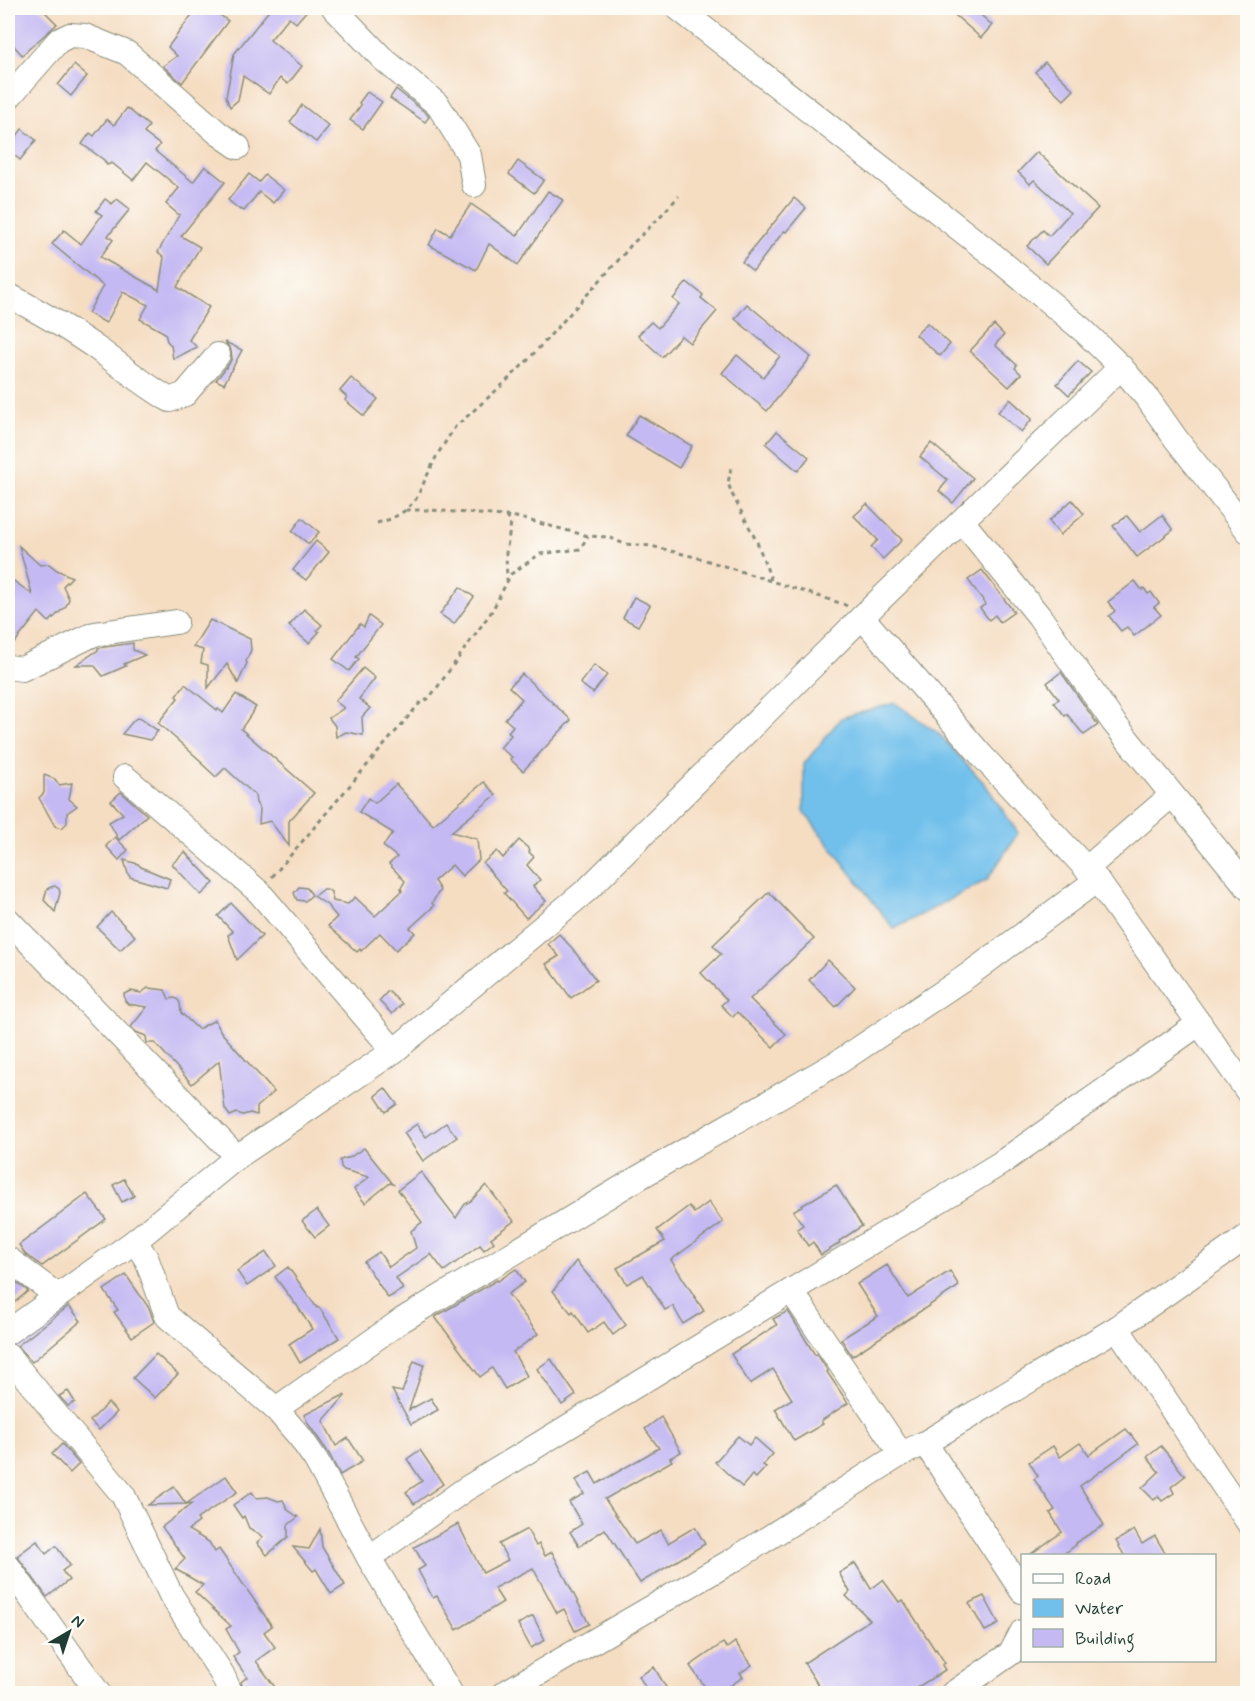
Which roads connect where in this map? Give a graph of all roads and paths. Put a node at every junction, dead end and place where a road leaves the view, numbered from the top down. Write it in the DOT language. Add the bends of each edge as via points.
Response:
graph roads {
  1 [pos="334,8"];
  2 [pos="678,8"];
  3 [pos="8,98"];
  4 [pos="238,147"];
  5 [pos="474,185"];
  6 [pos="679,196"];
  7 [pos="8,295"];
  8 [pos="218,355"];
  9 [pos="1122,367"];
  10 [pos="731,468"];
  11 [pos="406,510"];
  12 [pos="506,516"];
  13 [pos="962,521"];
  14 [pos="377,523"];
  15 [pos="1248,531"];
  16 [pos="588,536"];
  17 [pos="507,582"];
  18 [pos="772,582"];
  19 [pos="862,617"];
  20 [pos="176,622"];
  21 [pos="8,667"];
  22 [pos="125,777"];
  23 [pos="1172,795"];
  24 [pos="1092,874"];
  25 [pos="1248,888"];
  26 [pos="259,892"];
  27 [pos="8,920"];
  28 [pos="1200,1023"];
  29 [pos="393,1051"];
  30 [pos="1248,1092"];
  31 [pos="237,1157"];
  32 [pos="1248,1236"];
  33 [pos="135,1241"];
  34 [pos="8,1259"];
  35 [pos="792,1292"];
  36 [pos="58,1296"];
  37 [pos="1118,1328"];
  38 [pos="8,1332"];
  39 [pos="8,1356"];
  40 [pos="276,1409"];
  41 [pos="925,1443"];
  42 [pos="901,1454"];
  43 [pos="1248,1522"];
  44 [pos="369,1558"];
  45 [pos="8,1566"];
  46 [pos="1021,1588"];
  47 [pos="1021,1636"];
  48 [pos="99,1694"];
  49 [pos="231,1694"];
  50 [pos="451,1694"];
  51 [pos="502,1694"];
  52 [pos="952,1694"];
  1 -- 5 [label="street" via="382,58 438,105 470,155"];
  2 -- 9 [label="street" via="993,255"];
  3 -- 4 [label="street" via="58,41 70,34 85,36 127,53"];
  6 -- 11 [label="path" via="527,362 455,427 416,499"];
  7 -- 8 [label="street" via="101,351 170,400 185,394"];
  9 -- 13 [label="street"];
  9 -- 15 [label="street"];
  10 -- 18 [label="path" via="728,483"];
  11 -- 12 [label="path"];
  11 -- 14 [label="path"];
  12 -- 16 [label="path"];
  12 -- 17 [label="path" via="511,523"];
  13 -- 19 [label="street"];
  13 -- 23 [label="street" via="1039,616 1114,723"];
  16 -- 17 [label="path" via="580,549 540,554 511,574"];
  16 -- 18 [label="path" via="651,546"];
  17 -- 26 [label="path" via="492,611 428,699 420,703"];
  18 -- 19 [label="path" via="843,604"];
  19 -- 24 [label="street" via="982,756"];
  19 -- 29 [label="street" via="588,889"];
  20 -- 21 [label="street" via="94,634 22,669"];
  22 -- 26 [label="street"];
  23 -- 24 [label="street"];
  23 -- 25 [label="street"];
  24 -- 28 [label="street"];
  24 -- 40 [label="street" via="967,976 842,1060 402,1320"];
  26 -- 29 [label="street"];
  27 -- 31 [label="street"];
  28 -- 30 [label="street"];
  28 -- 35 [label="street" via="1001,1163"];
  29 -- 31 [label="street"];
  31 -- 33 [label="street"];
  32 -- 37 [label="street"];
  33 -- 36 [label="street"];
  33 -- 40 [label="street" via="147,1260 167,1316"];
  34 -- 36 [label="street"];
  35 -- 42 [label="street"];
  35 -- 44 [label="street" via="464,1490"];
  36 -- 38 [label="street"];
  37 -- 41 [label="street"];
  37 -- 43 [label="street"];
  39 -- 49 [label="street" via="123,1495 171,1595"];
  40 -- 44 [label="street" via="316,1460"];
  41 -- 42 [label="street"];
  41 -- 46 [label="street"];
  42 -- 51 [label="street" via="735,1559"];
  44 -- 50 [label="street"];
  45 -- 48 [label="street"];
  47 -- 52 [label="street" via="1011,1653"];
}
